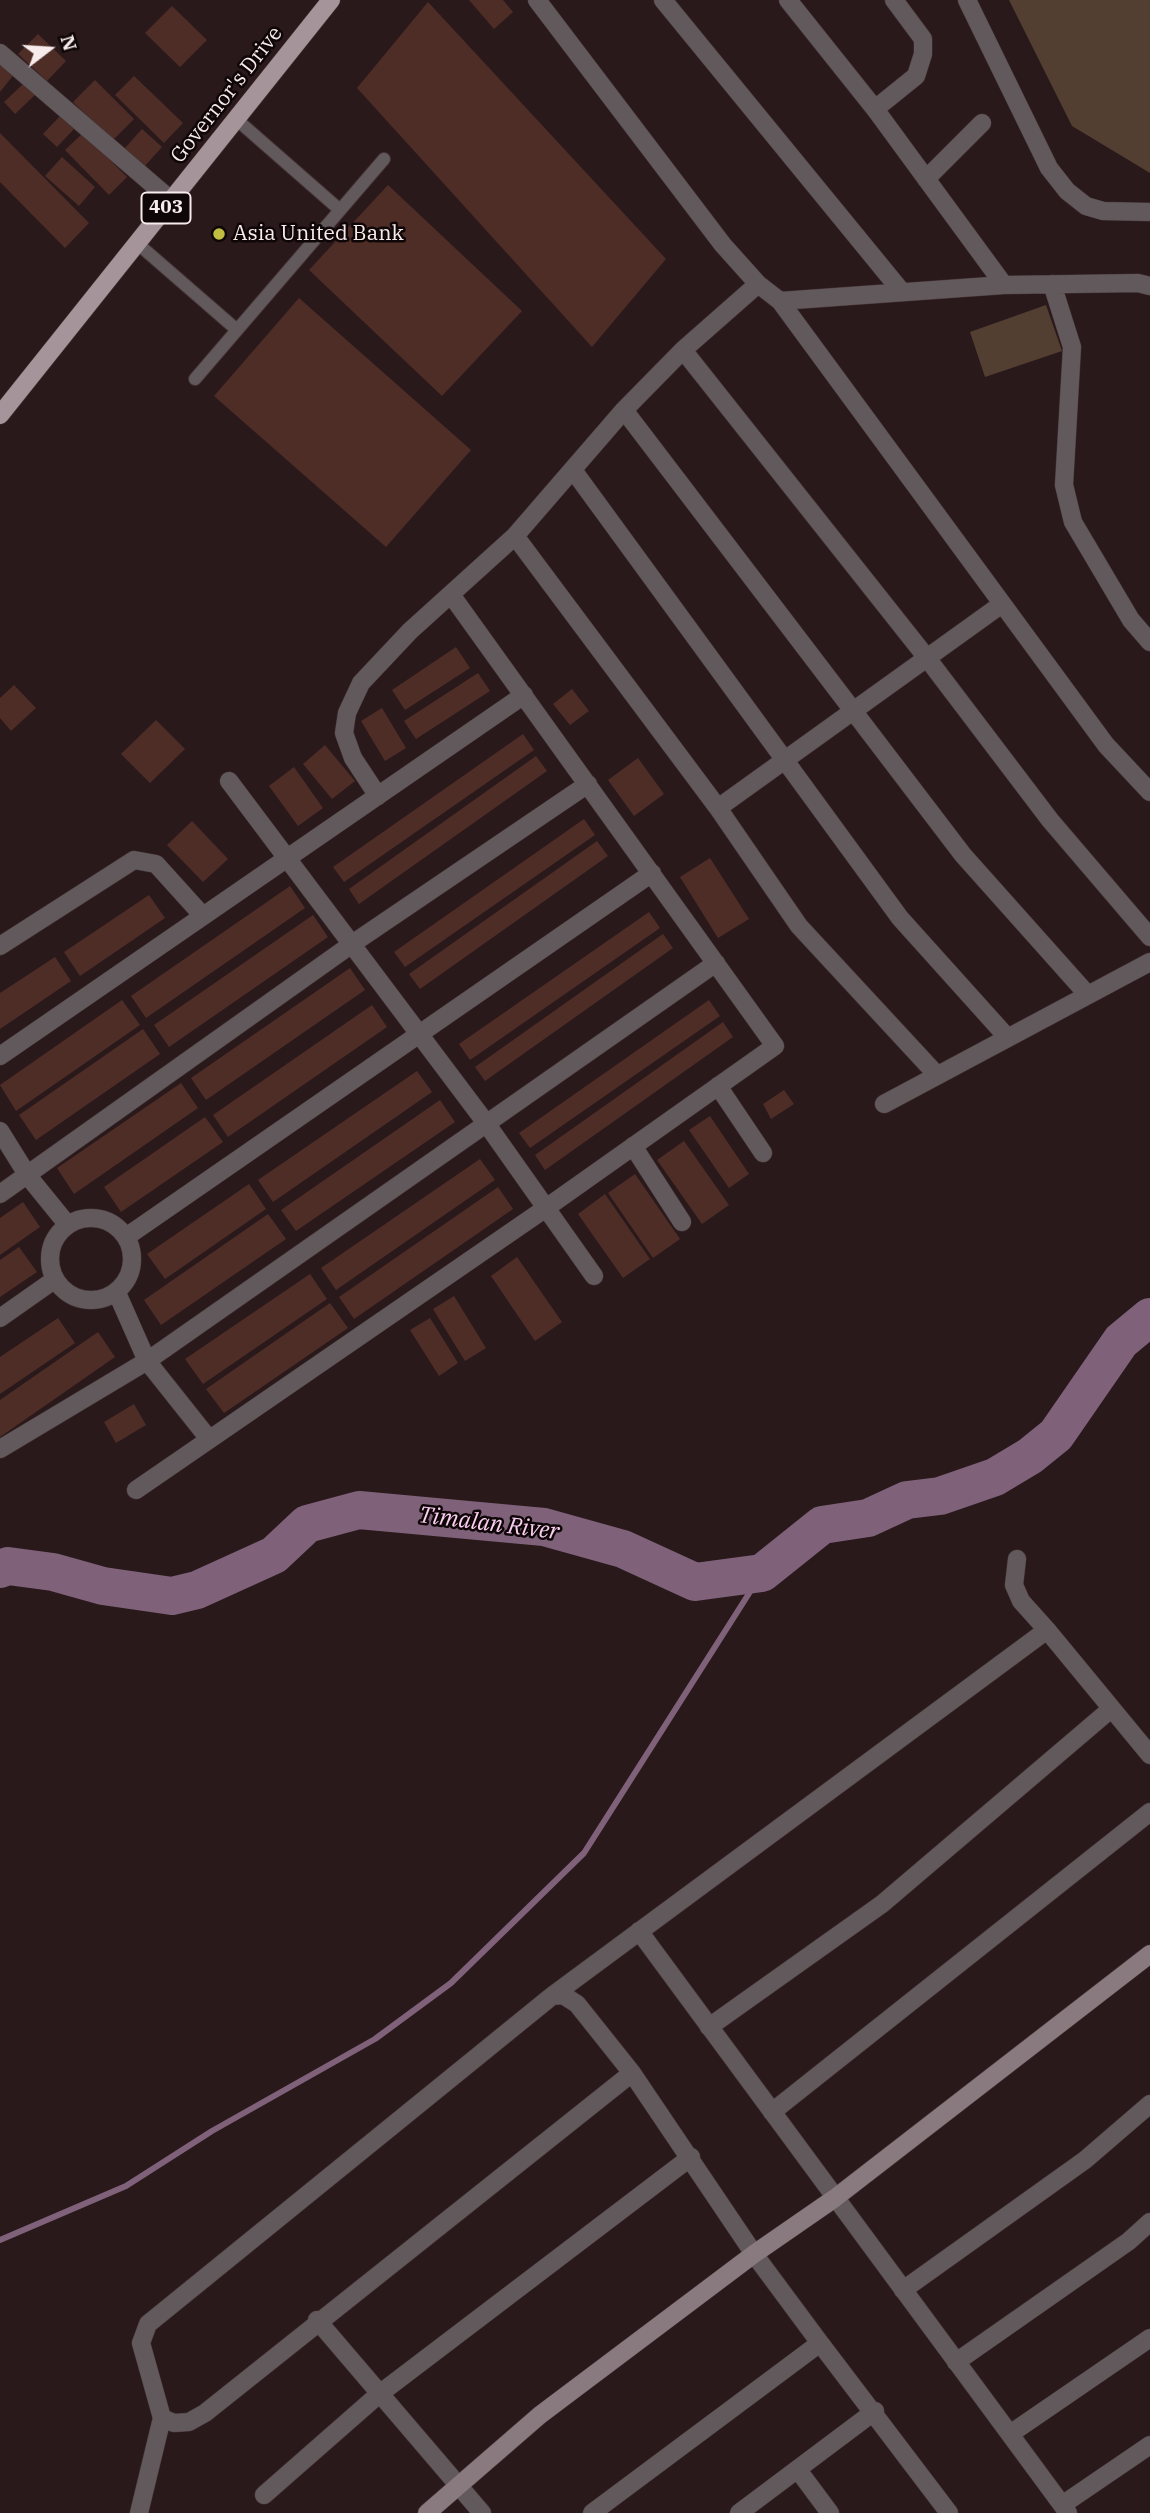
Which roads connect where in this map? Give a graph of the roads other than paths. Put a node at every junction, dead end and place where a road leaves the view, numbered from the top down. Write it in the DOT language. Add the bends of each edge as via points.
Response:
graph roads {
  1 [pos="331,0"];
  2 [pos="537,0"];
  3 [pos="663,0"];
  4 [pos="788,0"];
  5 [pos="894,0"];
  6 [pos="967,0"];
  7 [pos="0,53"];
  8 [pos="875,109"];
  9 [pos="236,120"];
  10 [pos="982,123"];
  11 [pos="384,159"];
  12 [pos="926,179"];
  13 [pos="172,201"];
  14 [pos="340,210"];
  15 [pos="1150,212"];
  16 [pos="138,244"];
  17 [pos="758,284"];
  18 [pos="1052,284"];
  19 [pos="1004,285"];
  20 [pos="1150,286"];
  21 [pos="902,292"];
  22 [pos="780,301"];
  23 [pos="237,330"];
  24 [pos="683,350"];
  25 [pos="195,379"];
  26 [pos="624,410"];
  27 [pos="0,415"];
  28 [pos="573,470"];
  29 [pos="515,537"];
  30 [pos="452,596"];
  31 [pos="1002,604"];
  32 [pos="1150,642"];
  33 [pos="927,657"];
  34 [pos="524,695"];
  35 [pos="852,711"];
  36 [pos="787,759"];
  37 [pos="229,781"];
  38 [pos="588,785"];
  39 [pos="1150,792"];
  40 [pos="378,796"];
  41 [pos="718,808"];
  42 [pos="287,858"];
  43 [pos="652,873"];
  44 [pos="203,916"];
  45 [pos="1150,937"];
  46 [pos="352,944"];
  47 [pos="0,946"];
  48 [pos="1150,962"];
  49 [pos="716,963"];
  50 [pos="1087,994"];
  51 [pos="419,1033"];
  52 [pos="1007,1037"];
  53 [pos="0,1056"];
  54 [pos="937,1075"];
  55 [pos="719,1086"];
  56 [pos="884,1104"];
  57 [pos="486,1123"];
  58 [pos="0,1131"];
  59 [pos="633,1146"];
  60 [pos="763,1153"];
  61 [pos="28,1176"];
  62 [pos="0,1194"];
  63 [pos="546,1208"];
  64 [pos="682,1222"];
  65 [pos="67,1224"];
  66 [pos="126,1237"];
  67 [pos="594,1276"];
  68 [pos="54,1280"];
  69 [pos="117,1293"];
  70 [pos="0,1318"];
  71 [pos="148,1361"];
  72 [pos="209,1439"];
  73 [pos="0,1449"];
  74 [pos="136,1490"];
  75 [pos="1017,1559"];
  76 [pos="1047,1629"];
  77 [pos="1111,1709"];
  78 [pos="1150,1755"];
  79 [pos="1150,1812"];
  80 [pos="639,1931"];
  81 [pos="1150,1954"];
  82 [pos="552,1996"];
  83 [pos="709,2027"];
  84 [pos="632,2073"];
  85 [pos="1150,2104"];
  86 [pos="772,2112"];
  87 [pos="691,2157"];
  88 [pos="835,2199"];
  89 [pos="1150,2222"];
  90 [pos="754,2254"];
  91 [pos="902,2290"];
  92 [pos="317,2320"];
  93 [pos="1150,2339"];
  94 [pos="820,2343"];
  95 [pos="956,2362"];
  96 [pos="378,2395"];
  97 [pos="874,2411"];
  98 [pos="162,2418"];
  99 [pos="1010,2434"];
  100 [pos="1150,2445"];
  101 [pos="798,2470"];
  102 [pos="460,2487"];
  103 [pos="264,2495"];
  104 [pos="1065,2509"];
  105 [pos="598,2511"];
  106 [pos="139,2513"];
  107 [pos="427,2513"];
  108 [pos="482,2513"];
  109 [pos="739,2513"];
  110 [pos="830,2513"];
  111 [pos="949,2513"];
  1 -- 9 [label="main road, Governor's Drive / 403"];
  2 -- 17 [label="street" via="723,245"];
  3 -- 21 [label="street"];
  4 -- 8 [label="street"];
  5 -- 8 [label="street" via="923,38 923,54 916,76"];
  6 -- 15 [label="street" via="1049,168 1067,191 1086,206 1103,211"];
  7 -- 13 [label="street"];
  8 -- 12 [label="street"];
  9 -- 13 [label="main road, Governor's Drive / 403"];
  9 -- 14 [label="lane"];
  10 -- 12 [label="street"];
  11 -- 14 [label="lane"];
  12 -- 19 [label="street"];
  13 -- 16 [label="main road, Governor's Drive / 403"];
  14 -- 23 [label="lane"];
  16 -- 23 [label="lane"];
  16 -- 27 [label="main road, Governor's Drive / 403"];
  17 -- 22 [label="street"];
  17 -- 24 [label="street"];
  18 -- 19 [label="street"];
  18 -- 20 [label="street"];
  18 -- 32 [label="street" via="1072,346 1064,485 1073,522 1131,620"];
  19 -- 21 [label="street"];
  21 -- 22 [label="street"];
  22 -- 31 [label="street"];
  23 -- 25 [label="lane"];
  24 -- 26 [label="street"];
  24 -- 33 [label="street"];
  26 -- 28 [label="street"];
  26 -- 35 [label="street"];
  28 -- 29 [label="street"];
  28 -- 36 [label="street"];
  29 -- 30 [label="street"];
  29 -- 41 [label="street"];
  30 -- 34 [label="street"];
  30 -- 40 [label="street" via="410,631 361,683 347,713 344,733 353,758"];
  31 -- 33 [label="street"];
  31 -- 39 [label="street" via="1106,745"];
  33 -- 35 [label="street"];
  33 -- 45 [label="street" via="1050,820"];
  34 -- 38 [label="street"];
  34 -- 40 [label="street"];
  35 -- 36 [label="street"];
  35 -- 50 [label="street" via="963,855"];
  36 -- 41 [label="street"];
  36 -- 52 [label="street" via="900,918"];
  37 -- 42 [label="street"];
  38 -- 43 [label="street"];
  38 -- 46 [label="street"];
  40 -- 42 [label="street"];
  41 -- 54 [label="street" via="799,926"];
  42 -- 44 [label="street"];
  42 -- 46 [label="street"];
  43 -- 49 [label="street"];
  43 -- 51 [label="street"];
  44 -- 47 [label="street" via="156,864 134,860"];
  44 -- 53 [label="street"];
  46 -- 51 [label="street"];
  46 -- 61 [label="street"];
  48 -- 50 [label="street"];
  49 -- 55 [label="street" via="775,1045"];
  49 -- 57 [label="street"];
  50 -- 52 [label="street"];
  51 -- 57 [label="street"];
  51 -- 66 [label="street"];
  52 -- 54 [label="street"];
  54 -- 56 [label="street"];
  55 -- 59 [label="street"];
  55 -- 60 [label="street"];
  57 -- 63 [label="street"];
  57 -- 71 [label="street"];
  58 -- 61 [label="street"];
  59 -- 63 [label="street"];
  59 -- 64 [label="street"];
  61 -- 62 [label="street"];
  61 -- 65 [label="street"];
  63 -- 67 [label="street"];
  63 -- 72 [label="street"];
  65 -- 66 [label="street" via="88,1217 110,1221"];
  65 -- 68 [label="street" via="51,1250"];
  66 -- 69 [label="street" via="133,1256 130,1277"];
  68 -- 69 [label="street" via="71,1297 95,1301"];
  68 -- 70 [label="street"];
  69 -- 71 [label="street"];
  71 -- 72 [label="street"];
  71 -- 73 [label="street"];
  72 -- 74 [label="street"];
  75 -- 76 [label="street" via="1014,1585 1021,1601"];
  76 -- 77 [label="street"];
  76 -- 80 [label="street"];
  77 -- 78 [label="street"];
  77 -- 83 [label="street" via="882,1904"];
  79 -- 86 [label="street"];
  80 -- 82 [label="street"];
  80 -- 83 [label="street"];
  81 -- 88 [label="street"];
  82 -- 84 [label="street" via="563,1995 578,2004"];
  82 -- 98 [label="street" via="148,2324 141,2343"];
  83 -- 86 [label="street"];
  84 -- 87 [label="street"];
  84 -- 92 [label="street"];
  85 -- 91 [label="street" via="1084,2160"];
  86 -- 88 [label="street"];
  87 -- 90 [label="street"];
  87 -- 96 [label="street"];
  88 -- 90 [label="street"];
  88 -- 91 [label="street"];
  89 -- 95 [label="street"];
  90 -- 94 [label="street"];
  90 -- 102 [label="street" via="540,2415"];
  91 -- 95 [label="street"];
  92 -- 96 [label="street"];
  92 -- 98 [label="street" via="189,2422"];
  93 -- 99 [label="street"];
  94 -- 97 [label="street"];
  94 -- 105 [label="street"];
  95 -- 99 [label="street"];
  96 -- 102 [label="street"];
  96 -- 103 [label="street"];
  97 -- 101 [label="street"];
  97 -- 111 [label="street"];
  98 -- 106 [label="street"];
  99 -- 104 [label="street"];
  100 -- 104 [label="street"];
  101 -- 109 [label="street"];
  101 -- 110 [label="street"];
  102 -- 107 [label="street"];
  102 -- 108 [label="street"];
}
